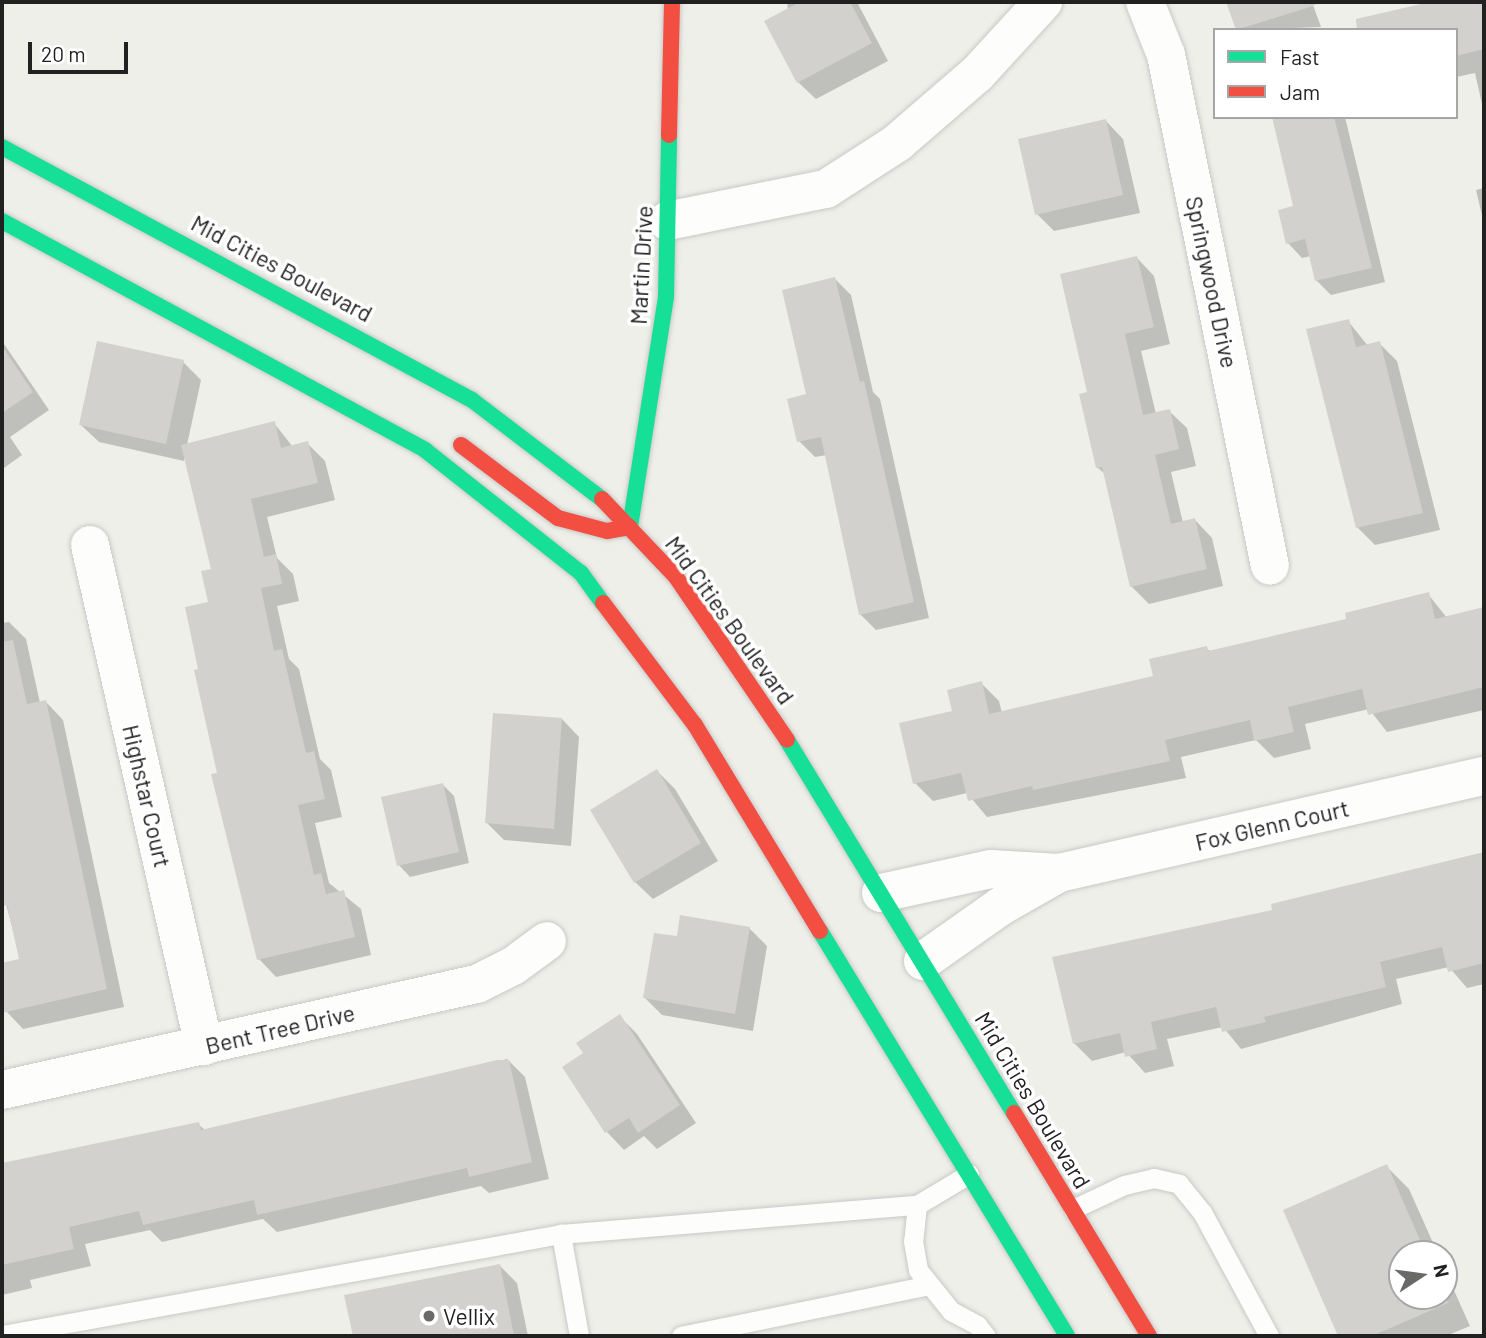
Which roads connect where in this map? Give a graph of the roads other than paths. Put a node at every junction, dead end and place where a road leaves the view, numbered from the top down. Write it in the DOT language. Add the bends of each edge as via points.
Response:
graph roads {
  1 [pos="672,2"];
  2 [pos="1043,2"];
  3 [pos="1145,2"];
  4 [pos="2,147"];
  5 [pos="2,221"];
  6 [pos="667,221"];
  7 [pos="392,431"];
  8 [pos="630,527"];
  9 [pos="90,545"];
  10 [pos="1270,566"];
  11 [pos="1484,776"];
  12 [pos="1059,873"];
  13 [pos="881,892"];
  14 [pos="547,941"];
  15 [pos="923,961"];
  16 [pos="204,1046"];
  17 [pos="2,1090"];
  18 [pos="969,1174"];
  19 [pos="917,1205"];
  20 [pos="1073,1209"];
  21 [pos="561,1234"];
  22 [pos="930,1285"];
  23 [pos="2,1335"];
  24 [pos="579,1336"];
  25 [pos="681,1336"];
  26 [pos="986,1336"];
  27 [pos="1067,1336"];
  28 [pos="1149,1336"];
  29 [pos="1269,1336"];
  1 -- 6 [label="main road, Martin Drive"];
  2 -- 6 [label="street" via="977,75 897,142 826,188"];
  3 -- 10 [label="street, Springwood Drive" via="1166,55"];
  4 -- 8 [label="main road, Mid Cities Boulevard" via="472,400 603,500"];
  5 -- 7 [label="main road"];
  6 -- 8 [label="main road, Martin Drive" via="667,297"];
  7 -- 8 [label="main road" via="444,436 558,518 607,531"];
  7 -- 18 [label="main road" via="444,464 581,573 695,725"];
  8 -- 13 [label="main road, Mid Cities Boulevard" via="676,577 758,692"];
  9 -- 16 [label="street, Highstar Court"];
  11 -- 12 [label="street, Fox Glenn Court"];
  12 -- 13 [label="street, Fox Glenn Court" via="991,869"];
  12 -- 15 [label="street, Fox Glenn Court" via="1001,906"];
  13 -- 15 [label="main road, Mid Cities Boulevard"];
  14 -- 16 [label="street, Bent Tree Drive" via="513,966 477,984"];
  15 -- 20 [label="main road, Mid Cities Boulevard"];
  16 -- 17 [label="street, Bent Tree Drive"];
  18 -- 19 [label="lane"];
  18 -- 27 [label="main road"];
  19 -- 21 [label="lane"];
  19 -- 22 [label="lane" via="914,1250 918,1270"];
  20 -- 28 [label="main road, Mid Cities Boulevard"];
  20 -- 29 [label="lane" via="1124,1185 1153,1178 1179,1184 1203,1214"];
  21 -- 23 [label="lane"];
  21 -- 24 [label="lane"];
  22 -- 25 [label="lane"];
  22 -- 26 [label="lane" via="951,1311 977,1325"];
}
